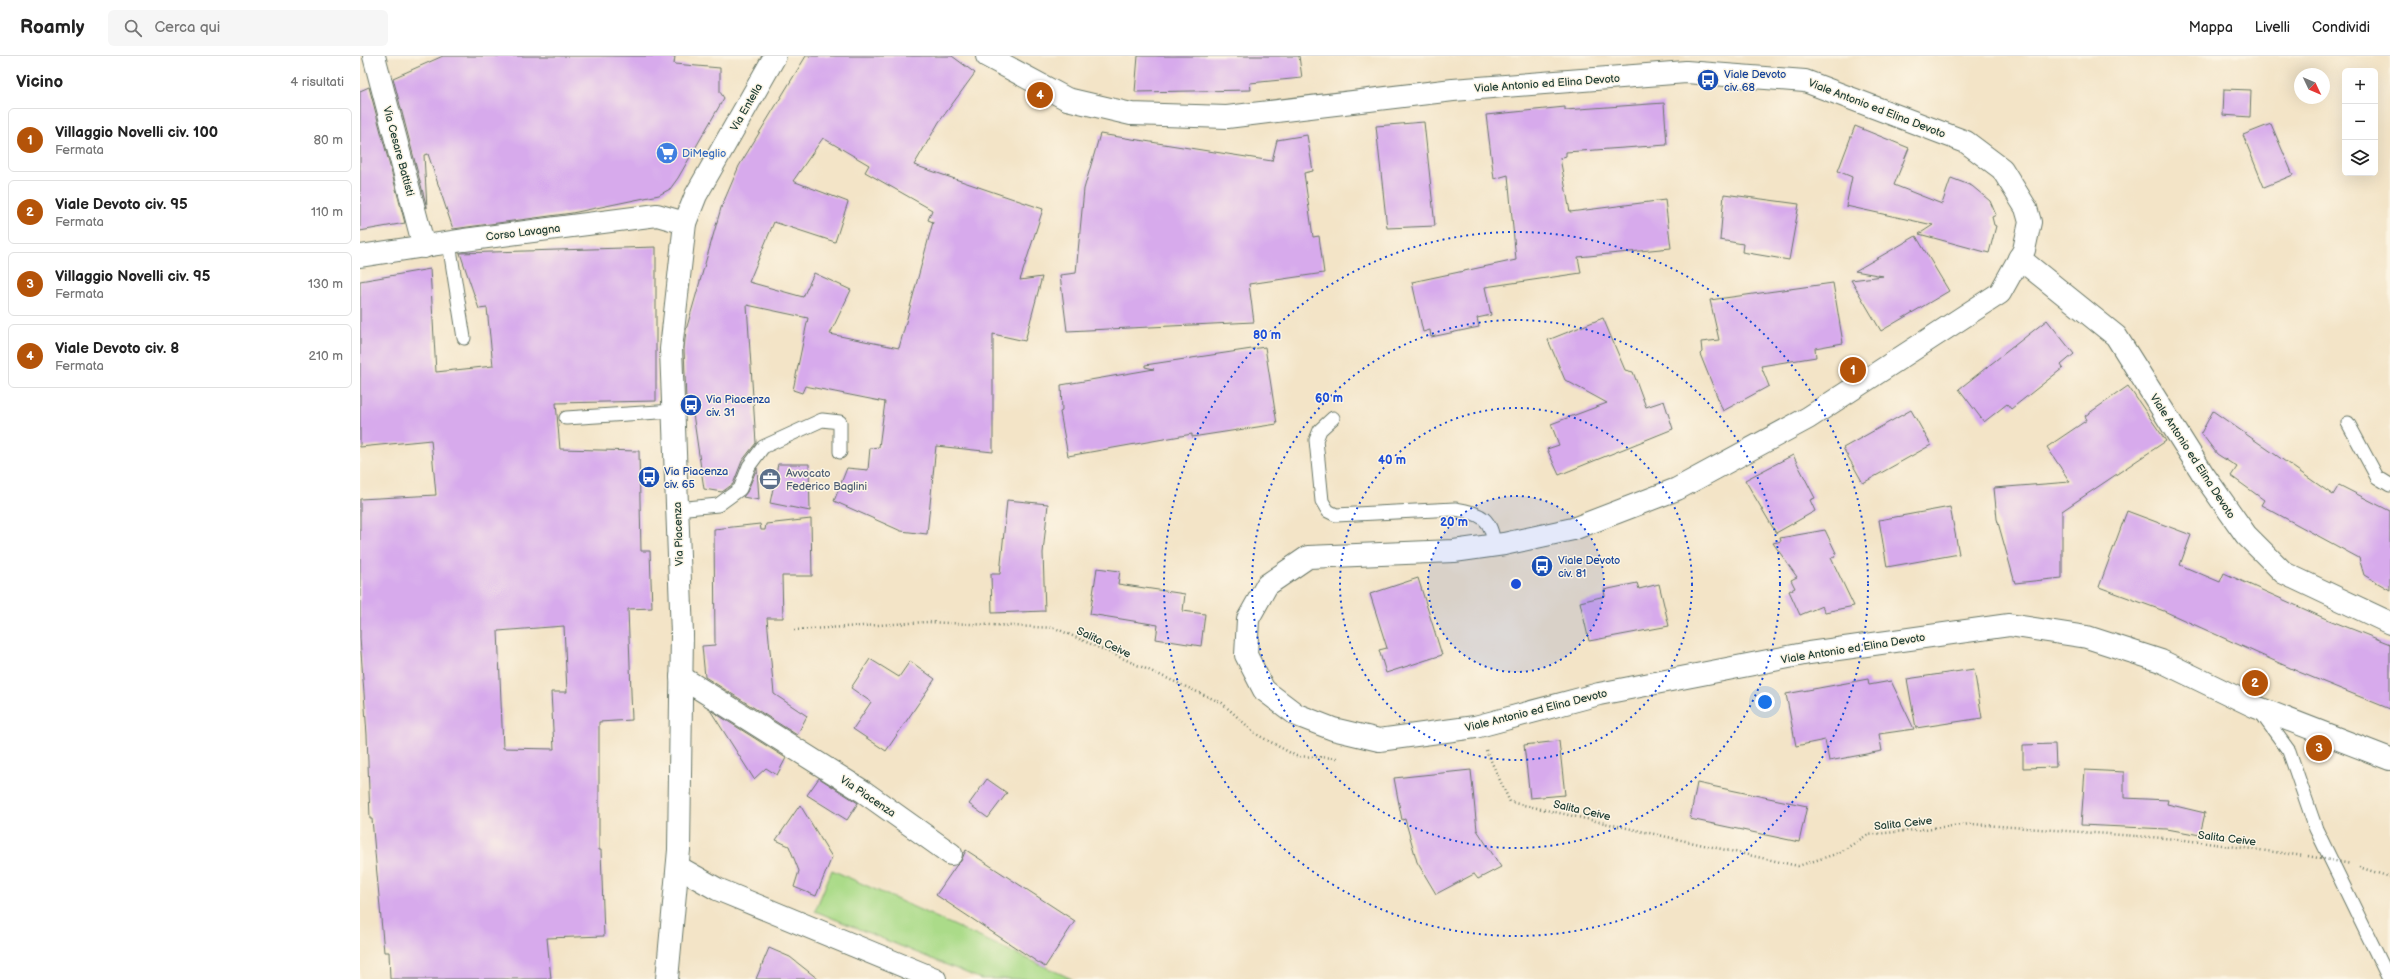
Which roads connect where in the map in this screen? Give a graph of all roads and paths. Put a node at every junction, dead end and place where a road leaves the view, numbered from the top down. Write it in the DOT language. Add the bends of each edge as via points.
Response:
graph roads {
  1 [pos="374,56"];
  2 [pos="775,56"];
  3 [pos="987,56"];
  4 [pos="685,223"];
  5 [pos="449,242"];
  6 [pos="424,247"];
  7 [pos="360,256"];
  8 [pos="2019,258"];
  9 [pos="464,338"];
  10 [pos="674,411"];
  11 [pos="566,418"];
  12 [pos="1333,418"];
  13 [pos="2348,423"];
  14 [pos="840,452"];
  15 [pos="2390,485"];
  16 [pos="677,509"];
  17 [pos="1494,546"];
  18 [pos="2390,623"];
  19 [pos="794,630"];
  20 [pos="681,677"];
  21 [pos="2256,707"];
  22 [pos="1475,726"];
  23 [pos="1339,757"];
  24 [pos="2390,759"];
  25 [pos="950,854"];
  26 [pos="678,867"];
  27 [pos="2390,877"];
  28 [pos="667,979"];
  29 [pos="935,979"];
  30 [pos="2389,979"];
  1 -- 6 [label="street, Via Cesare Battisti"];
  2 -- 4 [label="street, Via Entella" via="696,195"];
  3 -- 8 [label="street, Viale Antonio ed Elina Devoto" via="1067,99 1132,114 1227,117 1453,90 1686,72 1805,81 1966,142 2002,169 2026,208 2030,222 2024,250"];
  4 -- 5 [label="street, Corso Lavagna" via="657,215"];
  4 -- 10 [label="street, Via Piacenza" via="671,348"];
  5 -- 6 [label="street, Corso Lavagna"];
  5 -- 9 [label="lane"];
  6 -- 7 [label="street, Corso Lavagna"];
  8 -- 17 [label="street, Viale Antonio ed Elina Devoto" via="2000,293 1808,418 1677,489 1573,529"];
  8 -- 18 [label="street, Viale Antonio ed Elina Devoto" via="2116,336 2203,474 2246,535 2284,573"];
  10 -- 11 [label="lane"];
  10 -- 16 [label="street, Via Piacenza"];
  12 -- 17 [label="lane" via="1320,430 1316,440 1322,501 1328,511 1336,515 1455,509 1471,511 1485,518 1493,531"];
  13 -- 15 [label="lane" via="2377,477"];
  14 -- 16 [label="lane" via="840,422 822,420 762,447 749,466 740,489 718,506"];
  16 -- 20 [label="street, Via Piacenza"];
  17 -- 22 [label="street, Viale Antonio ed Elina Devoto" via="1454,551 1308,557 1267,585 1248,619 1246,655 1264,690 1297,715 1333,729 1379,740"];
  19 -- 23 [label="path, Salita Ceive" via="928,622 1055,628 1222,703 1256,734 1296,756 1332,759"];
  20 -- 25 [label="street, Via Piacenza" via="864,792"];
  20 -- 26 [label="street, Via Piacenza"];
  21 -- 22 [label="street, Viale Antonio ed Elina Devoto" via="2161,661 2087,637 2008,625 1809,653 1599,694"];
  21 -- 24 [label="street, Viale Antonio ed Elina Devoto"];
  21 -- 30 [label="lane" via="2289,751 2316,829"];
  22 -- 27 [label="path, Salita Ceive, bridge" via="1510,802 1798,866 1839,853 1867,835 1971,824 2177,839 2308,856 2351,864"];
  26 -- 28 [label="street, Via Piacenza"];
  26 -- 29 [label="street" via="717,889"];
}
